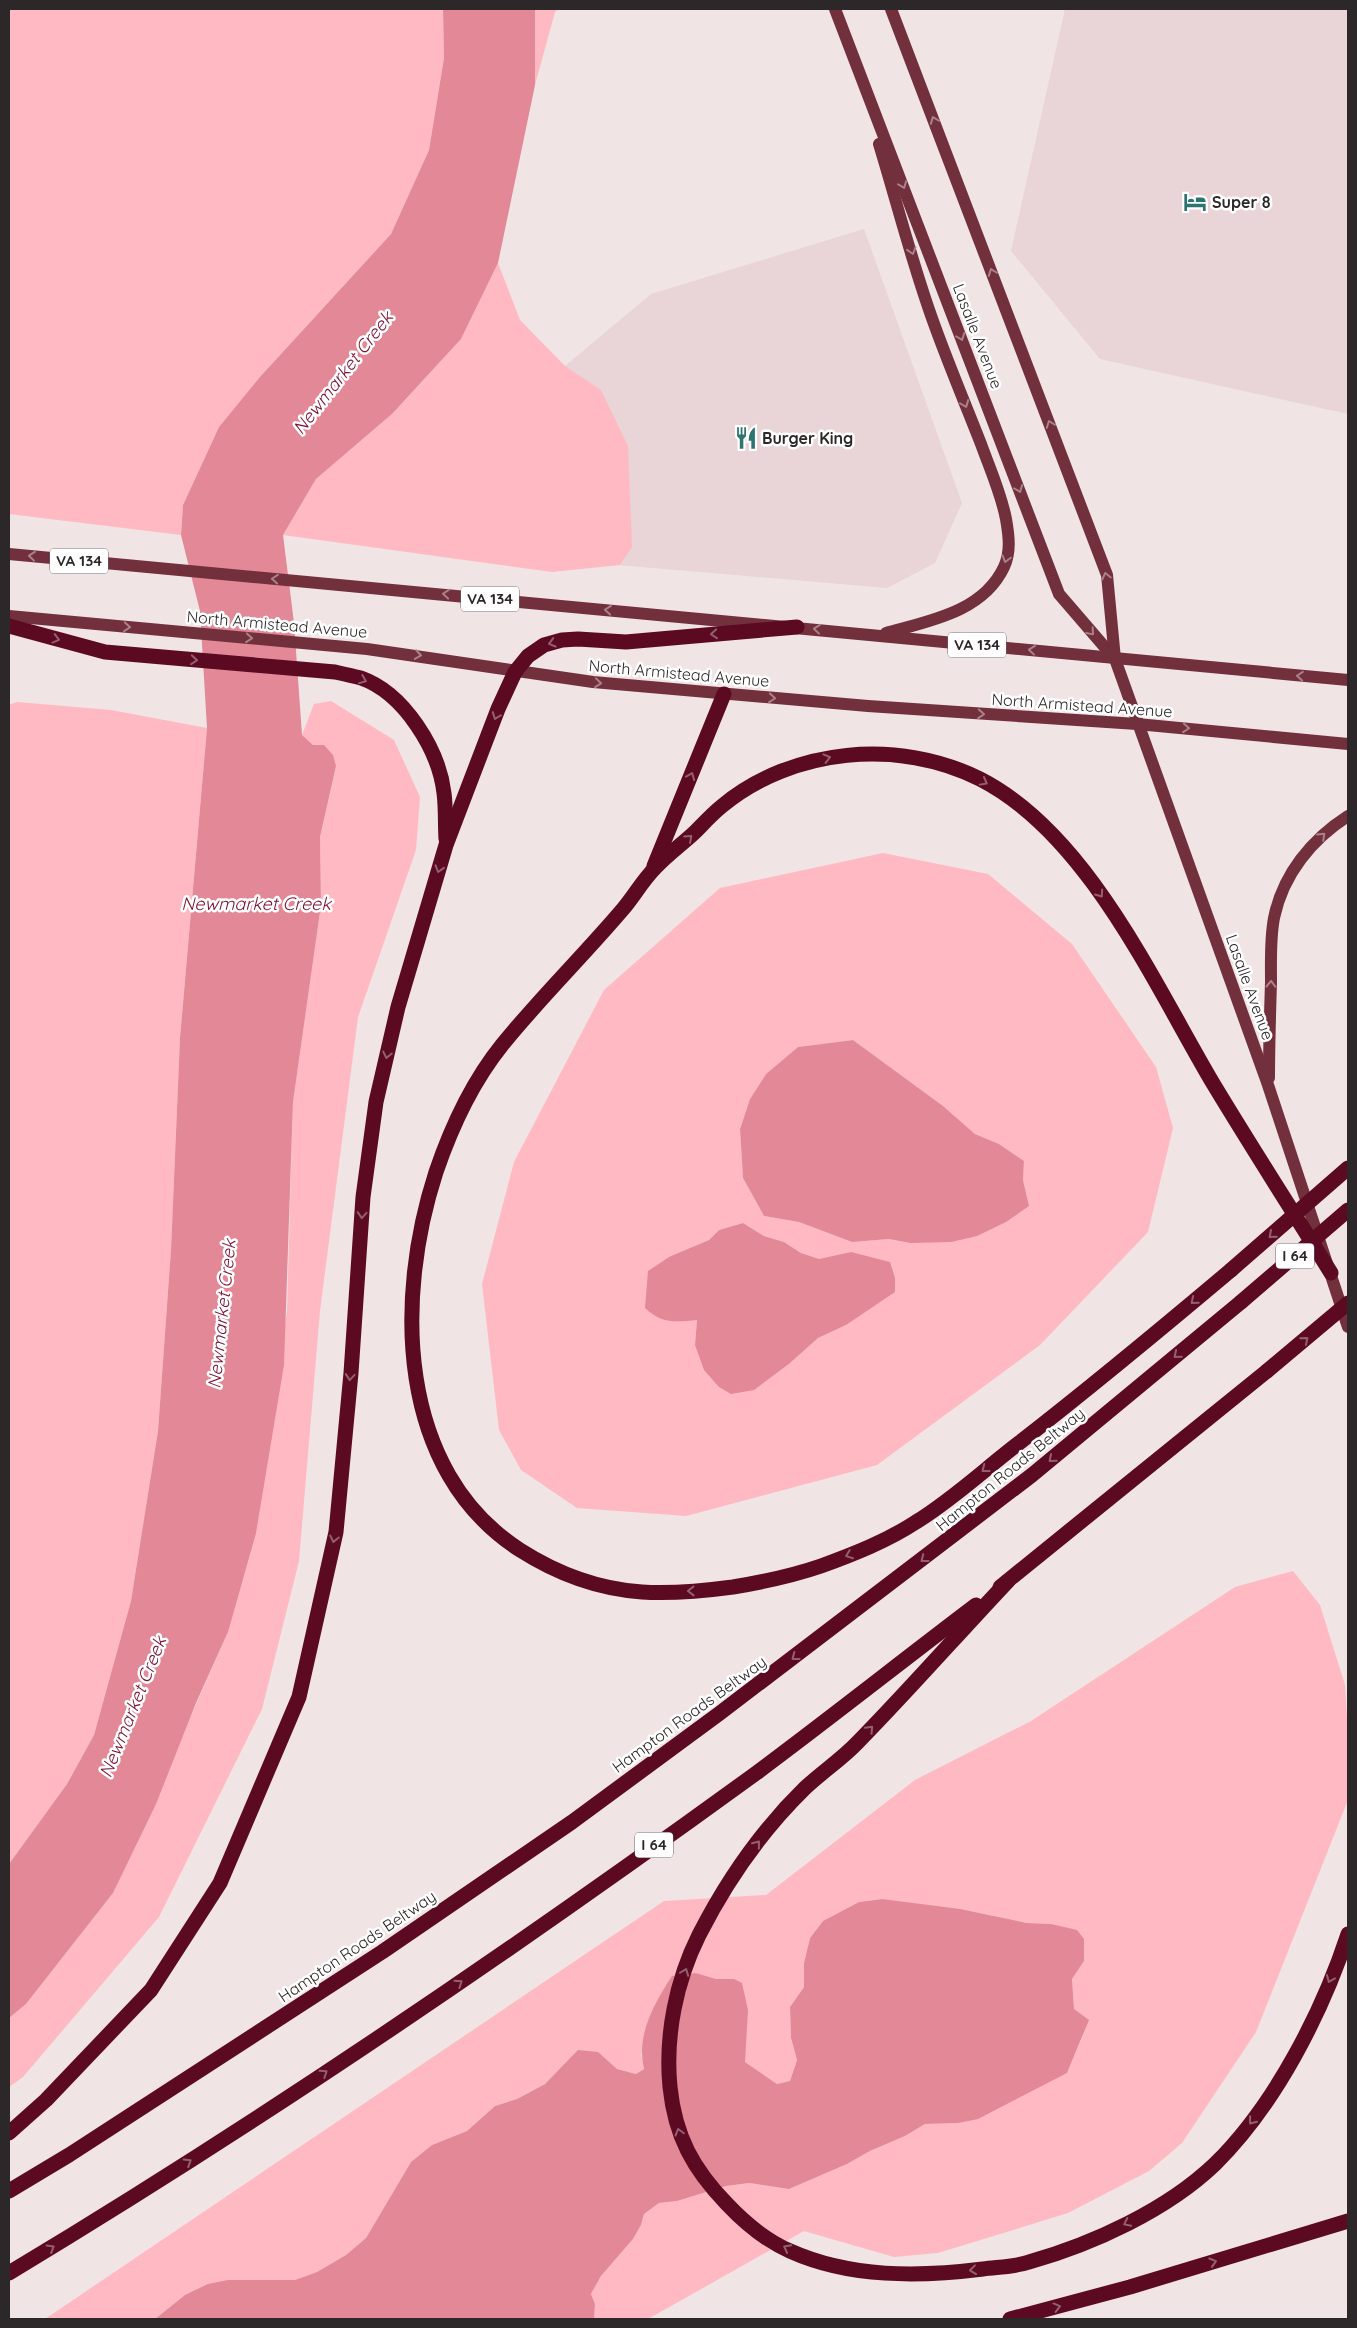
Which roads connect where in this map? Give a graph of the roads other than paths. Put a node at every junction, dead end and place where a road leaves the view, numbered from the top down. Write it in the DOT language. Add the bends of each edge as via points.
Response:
graph roads {
  1 [pos="835,9"];
  2 [pos="891,9"];
  3 [pos="846,37"];
  4 [pos="9,554"];
  5 [pos="9,616"];
  6 [pos="9,626"];
  7 [pos="797,627"];
  8 [pos="879,636"];
  9 [pos="1115,659"];
  10 [pos="515,672"];
  11 [pos="1348,680"];
  12 [pos="724,694"];
  13 [pos="1137,724"];
  14 [pos="1348,744"];
  15 [pos="1348,816"];
  16 [pos="446,845"];
  17 [pos="652,870"];
  18 [pos="1268,1085"];
  19 [pos="1348,1168"];
  20 [pos="1348,1210"];
  21 [pos="1331,1273"];
  22 [pos="1348,1303"];
  23 [pos="1348,1327"];
  24 [pos="1008,1581"];
  25 [pos="1348,1934"];
  26 [pos="9,2133"];
  27 [pos="9,2191"];
  28 [pos="1348,2222"];
  29 [pos="9,2273"];
  30 [pos="1010,2319"];
  1 -- 3 [label="main road, Lasalle Avenue"];
  9 -- 2 [label="main road, Lasalle Avenue, one-way" via="1107,575"];
  3 -- 8 [label="main road, one-way" via="933,320 994,478 1009,537 1003,569 979,597 957,612"];
  3 -- 9 [label="main road, Lasalle Avenue, one-way" via="1059,594"];
  7 -- 4 [label="main road, VA 134, one-way"];
  5 -- 10 [label="main road, North Armistead Avenue, one-way" via="410,654"];
  6 -- 16 [label="highway, one-way" via="105,652 335,672 362,679 402,707 434,754 444,791"];
  8 -- 7 [label="main road, VA 134, one-way"];
  7 -- 10 [label="highway, one-way" via="626,642 562,640 544,645 528,656"];
  9 -- 8 [label="main road, VA 134, one-way"];
  11 -- 9 [label="main road, VA 134, one-way"];
  9 -- 13 [label="main road, Lasalle Avenue"];
  10 -- 12 [label="main road, North Armistead Avenue, one-way"];
  10 -- 16 [label="highway, one-way"];
  12 -- 13 [label="main road, North Armistead Avenue, one-way"];
  17 -- 12 [label="highway, one-way"];
  13 -- 14 [label="main road, North Armistead Avenue, one-way"];
  13 -- 18 [label="main road, Lasalle Avenue"];
  18 -- 15 [label="main road, one-way" via="1272,943 1278,901 1300,859 1334,825"];
  16 -- 26 [label="highway, one-way" via="398,1007 376,1102 363,1197 336,1532 299,1697 220,1883 151,1990 46,2100"];
  19 -- 17 [label="highway, one-way, bridge" via="1108,1373 918,1521 873,1546 764,1582 711,1590 642,1592 596,1584 545,1566 506,1541 468,1504 439,1458 422,1406 412,1344 412,1292 421,1225 438,1167 464,1105 498,1050 598,938"];
  17 -- 21 [label="highway, one-way" via="722,806 751,786 794,767 836,756 877,754 921,758 956,768 984,781 1044,824 1089,878 1118,920 1215,1086"];
  18 -- 21 [label="main road, Lasalle Avenue"];
  20 -- 27 [label="highway, Hampton Roads Beltway / I 64, one-way, bridge" via="1032,1475 720,1714 572,1822 382,1952"];
  21 -- 23 [label="main road, Lasalle Avenue"];
  24 -- 22 [label="highway, I 64, one-way, bridge"];
  25 -- 24 [label="highway, one-way" via="1320,2004 1292,2059 1254,2119 1214,2165 1161,2206 1096,2238 1026,2264 944,2274 876,2274 832,2265 788,2250 740,2218 705,2181 682,2141 672,2106 668,2068 670,2028 681,1982 698,1937 728,1884 757,1843 805,1788 855,1746"];
  29 -- 24 [label="highway, I 64, one-way" via="219,2142 483,1966 756,1773"];
  30 -- 28 [label="highway, one-way" via="1130,2288"];
}
